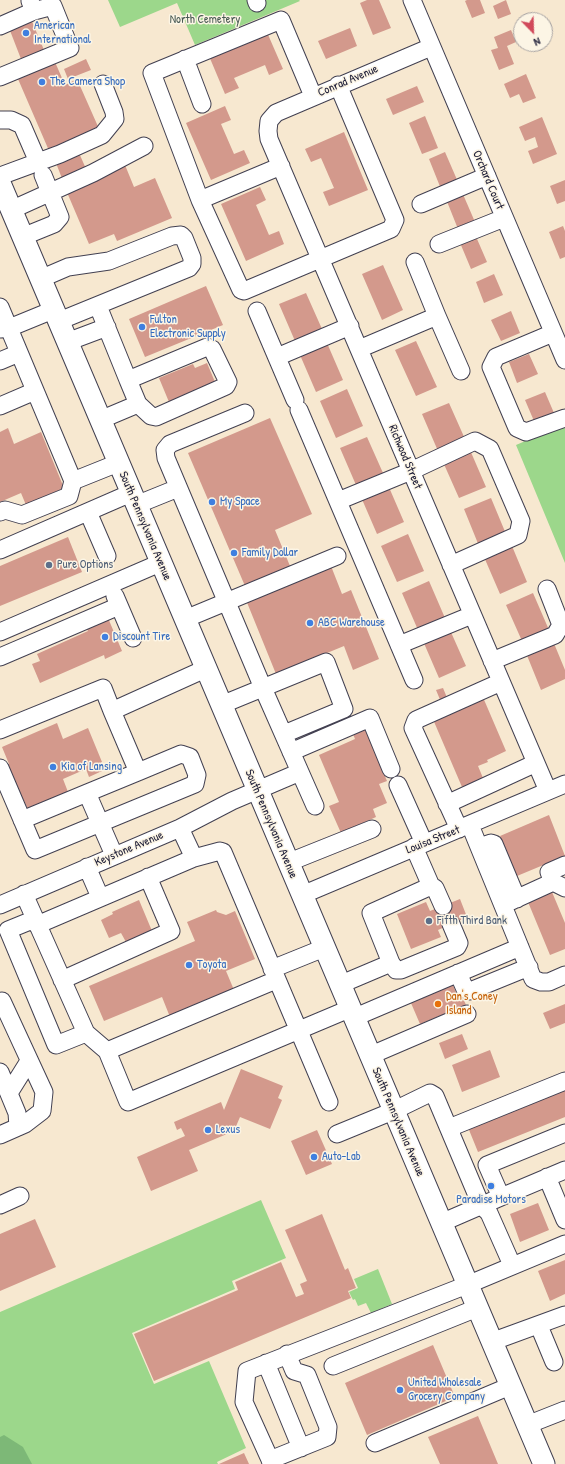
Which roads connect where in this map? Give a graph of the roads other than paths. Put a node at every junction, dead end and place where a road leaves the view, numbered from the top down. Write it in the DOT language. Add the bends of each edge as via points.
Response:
graph roads {
  1 [pos="412,0"];
  2 [pos="60,3"];
  3 [pos="32,5"];
  4 [pos="0,26"];
  5 [pos="431,47"];
  6 [pos="184,59"];
  7 [pos="0,77"];
  8 [pos="102,84"];
  9 [pos="338,85"];
  10 [pos="313,96"];
  11 [pos="202,104"];
  12 [pos="0,120"];
  13 [pos="269,121"];
  14 [pos="144,146"];
  15 [pos="281,166"];
  16 [pos="40,169"];
  17 [pos="487,176"];
  18 [pos="0,184"];
  19 [pos="51,192"];
  20 [pos="200,200"];
  21 [pos="421,204"];
  22 [pos="11,210"];
  23 [pos="504,218"];
  24 [pos="22,237"];
  25 [pos="439,244"];
  26 [pos="321,259"];
  27 [pos="415,262"];
  28 [pos="40,279"];
  29 [pos="98,306"];
  30 [pos="0,307"];
  31 [pos="257,311"];
  32 [pos="56,316"];
  33 [pos="437,316"];
  34 [pos="350,326"];
  35 [pos="107,327"];
  36 [pos="4,328"];
  37 [pos="553,333"];
  38 [pos="67,342"];
  39 [pos="359,349"];
  40 [pos="19,353"];
  41 [pos="277,357"];
  42 [pos="565,360"];
  43 [pos="0,361"];
  44 [pos="461,371"];
  45 [pos="128,380"];
  46 [pos="35,391"];
  47 [pos="138,404"];
  48 [pos="0,406"];
  49 [pos="245,413"];
  50 [pos="565,418"];
  51 [pos="100,420"];
  52 [pos="118,462"];
  53 [pos="411,470"];
  54 [pos="73,481"];
  55 [pos="178,488"];
  56 [pos="133,499"];
  57 [pos="338,501"];
  58 [pos="0,512"];
  59 [pos="88,512"];
  60 [pos="0,550"];
  61 [pos="107,556"];
  62 [pos="337,556"];
  63 [pos="160,563"];
  64 [pos="451,565"];
  65 [pos="109,584"];
  66 [pos="547,589"];
  67 [pos="226,602"];
  68 [pos="119,606"];
  69 [pos="472,615"];
  70 [pos="185,619"];
  71 [pos="0,632"];
  72 [pos="133,638"];
  73 [pos="399,645"];
  74 [pos="0,657"];
  75 [pos="492,661"];
  76 [pos="205,669"];
  77 [pos="414,680"];
  78 [pos="501,682"];
  79 [pos="263,688"];
  80 [pos="221,705"];
  81 [pos="112,711"];
  82 [pos="0,730"];
  83 [pos="284,734"];
  84 [pos="291,752"];
  85 [pos="536,763"];
  86 [pos="0,768"];
  87 [pos="391,769"];
  88 [pos="138,772"];
  89 [pos="300,772"];
  90 [pos="565,784"];
  91 [pos="398,785"];
  92 [pos="256,790"];
  93 [pos="548,791"];
  94 [pos="86,793"];
  95 [pos="447,804"];
  96 [pos="316,806"];
  97 [pos="22,820"];
  98 [pos="99,823"];
  99 [pos="464,827"];
  100 [pos="180,828"];
  101 [pos="372,829"];
  102 [pos="419,845"];
  103 [pos="114,855"];
  104 [pos="194,858"];
  105 [pos="287,863"];
  106 [pos="565,865"];
  107 [pos="87,866"];
  108 [pos="148,877"];
  109 [pos="559,885"];
  110 [pos="431,886"];
  111 [pos="24,894"];
  112 [pos="302,895"];
  113 [pos="100,897"];
  114 [pos="510,902"];
  115 [pos="0,905"];
  116 [pos="443,906"];
  117 [pos="36,922"];
  118 [pos="451,924"];
  119 [pos="520,947"];
  120 [pos="324,948"];
  121 [pos="390,964"];
  122 [pos="458,973"];
  123 [pos="531,973"];
  124 [pos="274,975"];
  125 [pos="565,975"];
  126 [pos="62,980"];
  127 [pos="339,985"];
  128 [pos="2,1002"];
  129 [pos="351,1013"];
  130 [pos="467,1014"];
  131 [pos="298,1031"];
  132 [pos="86,1033"];
  133 [pos="107,1051"];
  134 [pos="369,1056"];
  135 [pos="29,1061"];
  136 [pos="0,1072"];
  137 [pos="565,1081"];
  138 [pos="9,1093"];
  139 [pos="329,1102"];
  140 [pos="393,1112"];
  141 [pos="18,1127"];
  142 [pos="449,1128"];
  143 [pos="565,1133"];
  144 [pos="337,1134"];
  145 [pos="0,1135"];
  146 [pos="565,1170"];
  147 [pos="547,1177"];
  148 [pos="20,1196"];
  149 [pos="501,1197"];
  150 [pos="0,1205"];
  151 [pos="482,1205"];
  152 [pos="565,1220"];
  153 [pos="441,1223"];
  154 [pos="565,1244"];
  155 [pos="512,1265"];
  156 [pos="467,1285"];
  157 [pos="477,1308"];
  158 [pos="565,1315"];
  159 [pos="539,1326"];
  160 [pos="491,1342"];
  161 [pos="287,1354"];
  162 [pos="554,1362"];
  163 [pos="266,1363"];
  164 [pos="333,1366"];
  165 [pos="510,1386"];
  166 [pos="565,1410"];
  167 [pos="527,1425"];
  168 [pos="375,1443"];
  169 [pos="300,1448"];
  170 [pos="271,1462"];
  171 [pos="544,1464"];
  1 -- 5 [label="street, Orchard Court"];
  2 -- 3 [label="street"];
  2 -- 7 [label="street" via="70,48"];
  3 -- 4 [label="street"];
  5 -- 9 [label="street, Conrad Avenue"];
  5 -- 17 [label="street, Orchard Court"];
  6 -- 10 [label="street" via="281,20"];
  6 -- 11 [label="street"];
  6 -- 20 [label="street" via="154,71 151,76"];
  8 -- 16 [label="street" via="114,112 115,119 110,126 102,135"];
  9 -- 10 [label="street, Conrad Avenue"];
  9 -- 26 [label="street" via="395,220 391,230"];
  10 -- 13 [label="street, Conrad Avenue" via="276,113"];
  12 -- 16 [label="street" via="11,120 22,125"];
  13 -- 15 [label="street, Richwood Street" via="269,139"];
  14 -- 19 [label="street"];
  15 -- 20 [label="street"];
  15 -- 26 [label="street, Richwood Street"];
  16 -- 18 [label="street"];
  16 -- 19 [label="street"];
  17 -- 21 [label="street"];
  17 -- 23 [label="street, Orchard Court"];
  18 -- 22 [label="main road, South Pennsylvania Avenue"];
  19 -- 22 [label="street"];
  19 -- 24 [label="street" via="60,214 59,220"];
  20 -- 26 [label="street" via="241,290 244,291"];
  22 -- 24 [label="main road, South Pennsylvania Avenue"];
  23 -- 25 [label="street"];
  23 -- 37 [label="street, Orchard Court"];
  24 -- 28 [label="main road, South Pennsylvania Avenue"];
  26 -- 34 [label="street, Richwood Street"];
  27 -- 33 [label="street"];
  28 -- 29 [label="street" via="68,267 117,258 172,236 181,235 184,238 192,258 189,268"];
  28 -- 32 [label="main road, South Pennsylvania Avenue"];
  29 -- 32 [label="street"];
  29 -- 35 [label="street"];
  30 -- 36 [label="street"];
  31 -- 41 [label="street"];
  32 -- 36 [label="street"];
  32 -- 38 [label="main road, South Pennsylvania Avenue"];
  33 -- 39 [label="street"];
  33 -- 44 [label="street"];
  34 -- 39 [label="street, Richwood Street"];
  34 -- 41 [label="street"];
  35 -- 38 [label="street"];
  35 -- 45 [label="street"];
  36 -- 40 [label="street"];
  37 -- 42 [label="street, Orchard Court"];
  37 -- 50 [label="street" via="496,357 491,367 517,428 526,432"];
  38 -- 51 [label="main road, South Pennsylvania Avenue"];
  39 -- 53 [label="street, Richwood Street"];
  40 -- 43 [label="street"];
  40 -- 46 [label="street"];
  41 -- 57 [label="street"];
  45 -- 47 [label="street"];
  45 -- 47 [label="street" via="207,347 212,348 228,382 226,386 156,417 150,416"];
  46 -- 48 [label="street"];
  46 -- 54 [label="street"];
  47 -- 51 [label="street"];
  49 -- 55 [label="street" via="170,444 165,450 166,458"];
  51 -- 52 [label="main road, South Pennsylvania Avenue"];
  52 -- 54 [label="street"];
  52 -- 56 [label="main road, South Pennsylvania Avenue"];
  53 -- 57 [label="street"];
  53 -- 64 [label="street, Richwood Street"];
  53 -- 64 [label="street" via="475,441 490,449 521,521 518,535"];
  54 -- 58 [label="street" via="69,496 22,515 5,510"];
  55 -- 56 [label="street"];
  55 -- 67 [label="street"];
  56 -- 59 [label="street"];
  56 -- 63 [label="main road, South Pennsylvania Avenue"];
  57 -- 73 [label="street"];
  59 -- 60 [label="street"];
  59 -- 61 [label="street"];
  62 -- 67 [label="street"];
  63 -- 65 [label="street"];
  63 -- 70 [label="main road, South Pennsylvania Avenue"];
  64 -- 69 [label="street, Richwood Street"];
  65 -- 68 [label="street"];
  65 -- 71 [label="street"];
  66 -- 75 [label="street" via="561,625 555,635"];
  67 -- 70 [label="street"];
  67 -- 79 [label="street"];
  68 -- 72 [label="street"];
  68 -- 74 [label="street"];
  69 -- 73 [label="street"];
  69 -- 75 [label="street, Richwood Street"];
  70 -- 76 [label="main road, South Pennsylvania Avenue"];
  73 -- 77 [label="street"];
  75 -- 78 [label="street, Richwood Street"];
  76 -- 80 [label="main road, South Pennsylvania Avenue"];
  76 -- 81 [label="street"];
  78 -- 85 [label="street, Richwood Street"];
  78 -- 95 [label="street" via="416,720 413,728"];
  79 -- 80 [label="street"];
  79 -- 83 [label="street"];
  79 -- 83 [label="street" via="326,662 344,709"];
  80 -- 92 [label="main road, South Pennsylvania Avenue"];
  81 -- 82 [label="street" via="103,688"];
  81 -- 88 [label="street"];
  83 -- 84 [label="street"];
  84 -- 87 [label="street" via="370,718"];
  84 -- 89 [label="street"];
  85 -- 93 [label="street, Richwood Street"];
  85 -- 95 [label="street"];
  86 -- 97 [label="street"];
  88 -- 94 [label="street"];
  88 -- 98 [label="street" via="181,754 190,757 197,775 195,784"];
  89 -- 92 [label="street, Keystone Avenue"];
  89 -- 96 [label="street"];
  90 -- 93 [label="street, Louisa Street"];
  91 -- 102 [label="street"];
  92 -- 100 [label="street, Keystone Avenue"];
  92 -- 105 [label="main road, South Pennsylvania Avenue"];
  93 -- 99 [label="street, Louisa Street"];
  94 -- 97 [label="street"];
  94 -- 98 [label="street"];
  95 -- 99 [label="street"];
  97 -- 98 [label="street" via="35,850"];
  98 -- 103 [label="street"];
  99 -- 102 [label="street, Louisa Street"];
  99 -- 114 [label="street" via="479,847"];
  100 -- 103 [label="street, Keystone Avenue"];
  100 -- 104 [label="street"];
  101 -- 105 [label="street"];
  102 -- 110 [label="street"];
  102 -- 112 [label="street, Louisa Street"];
  103 -- 107 [label="street, Keystone Avenue"];
  104 -- 108 [label="street"];
  104 -- 124 [label="street" via="223,852"];
  105 -- 112 [label="main road, South Pennsylvania Avenue"];
  106 -- 109 [label="street" via="549,872"];
  107 -- 111 [label="street, Keystone Avenue"];
  107 -- 113 [label="street"];
  108 -- 113 [label="street"];
  108 -- 126 [label="street" via="171,931"];
  109 -- 114 [label="street"];
  110 -- 116 [label="street" via="435,888"];
  110 -- 121 [label="street" via="371,913"];
  111 -- 115 [label="street, Keystone Avenue"];
  111 -- 117 [label="street"];
  112 -- 120 [label="main road, South Pennsylvania Avenue"];
  113 -- 117 [label="street"];
  114 -- 119 [label="street"];
  117 -- 126 [label="street"];
  117 -- 132 [label="street" via="8,930 56,1045"];
  118 -- 121 [label="street" via="459,944 457,947 401,970 396,970"];
  119 -- 122 [label="street"];
  119 -- 123 [label="street"];
  120 -- 124 [label="street"];
  120 -- 127 [label="main road, South Pennsylvania Avenue"];
  121 -- 127 [label="street"];
  122 -- 123 [label="street" via="465,989 470,991"];
  122 -- 129 [label="street"];
  123 -- 125 [label="street" via="541,982 549,982"];
  124 -- 131 [label="street"];
  124 -- 133 [label="street"];
  126 -- 132 [label="street"];
  127 -- 129 [label="main road, South Pennsylvania Avenue"];
  128 -- 135 [label="street"];
  129 -- 131 [label="street"];
  129 -- 134 [label="main road, South Pennsylvania Avenue"];
  130 -- 134 [label="street"];
  131 -- 133 [label="street" via="128,1102"];
  131 -- 139 [label="street"];
  132 -- 133 [label="street"];
  134 -- 140 [label="main road, South Pennsylvania Avenue"];
  135 -- 138 [label="street"];
  135 -- 141 [label="street" via="44,1092 42,1111"];
  136 -- 138 [label="street"];
  137 -- 142 [label="street"];
  138 -- 141 [label="street" via="17,1113"];
  140 -- 142 [label="street" via="433,1094"];
  140 -- 144 [label="street"];
  140 -- 153 [label="main road, South Pennsylvania Avenue"];
  141 -- 145 [label="street"];
  142 -- 151 [label="street"];
  143 -- 149 [label="street" via="487,1165"];
  146 -- 147 [label="street"];
  147 -- 149 [label="street"];
  147 -- 152 [label="street"];
  148 -- 150 [label="street"];
  149 -- 151 [label="street"];
  151 -- 153 [label="street"];
  151 -- 155 [label="street" via="489,1213"];
  153 -- 156 [label="main road, South Pennsylvania Avenue"];
  154 -- 155 [label="street"];
  155 -- 156 [label="street"];
  156 -- 157 [label="main road, South Pennsylvania Avenue"];
  156 -- 161 [label="street"];
  157 -- 160 [label="main road, South Pennsylvania Avenue"];
  157 -- 164 [label="street"];
  158 -- 159 [label="street"];
  159 -- 160 [label="street"];
  159 -- 162 [label="street"];
  160 -- 165 [label="main road, South Pennsylvania Avenue"];
  161 -- 163 [label="street"];
  161 -- 169 [label="street" via="294,1371 307,1375 328,1428 327,1437"];
  163 -- 169 [label="street"];
  163 -- 170 [label="street" via="248,1371 244,1402"];
  165 -- 167 [label="main road, South Pennsylvania Avenue"];
  165 -- 168 [label="street"];
  166 -- 167 [label="street"];
  167 -- 171 [label="main road, South Pennsylvania Avenue"];
  169 -- 170 [label="street"];
}
